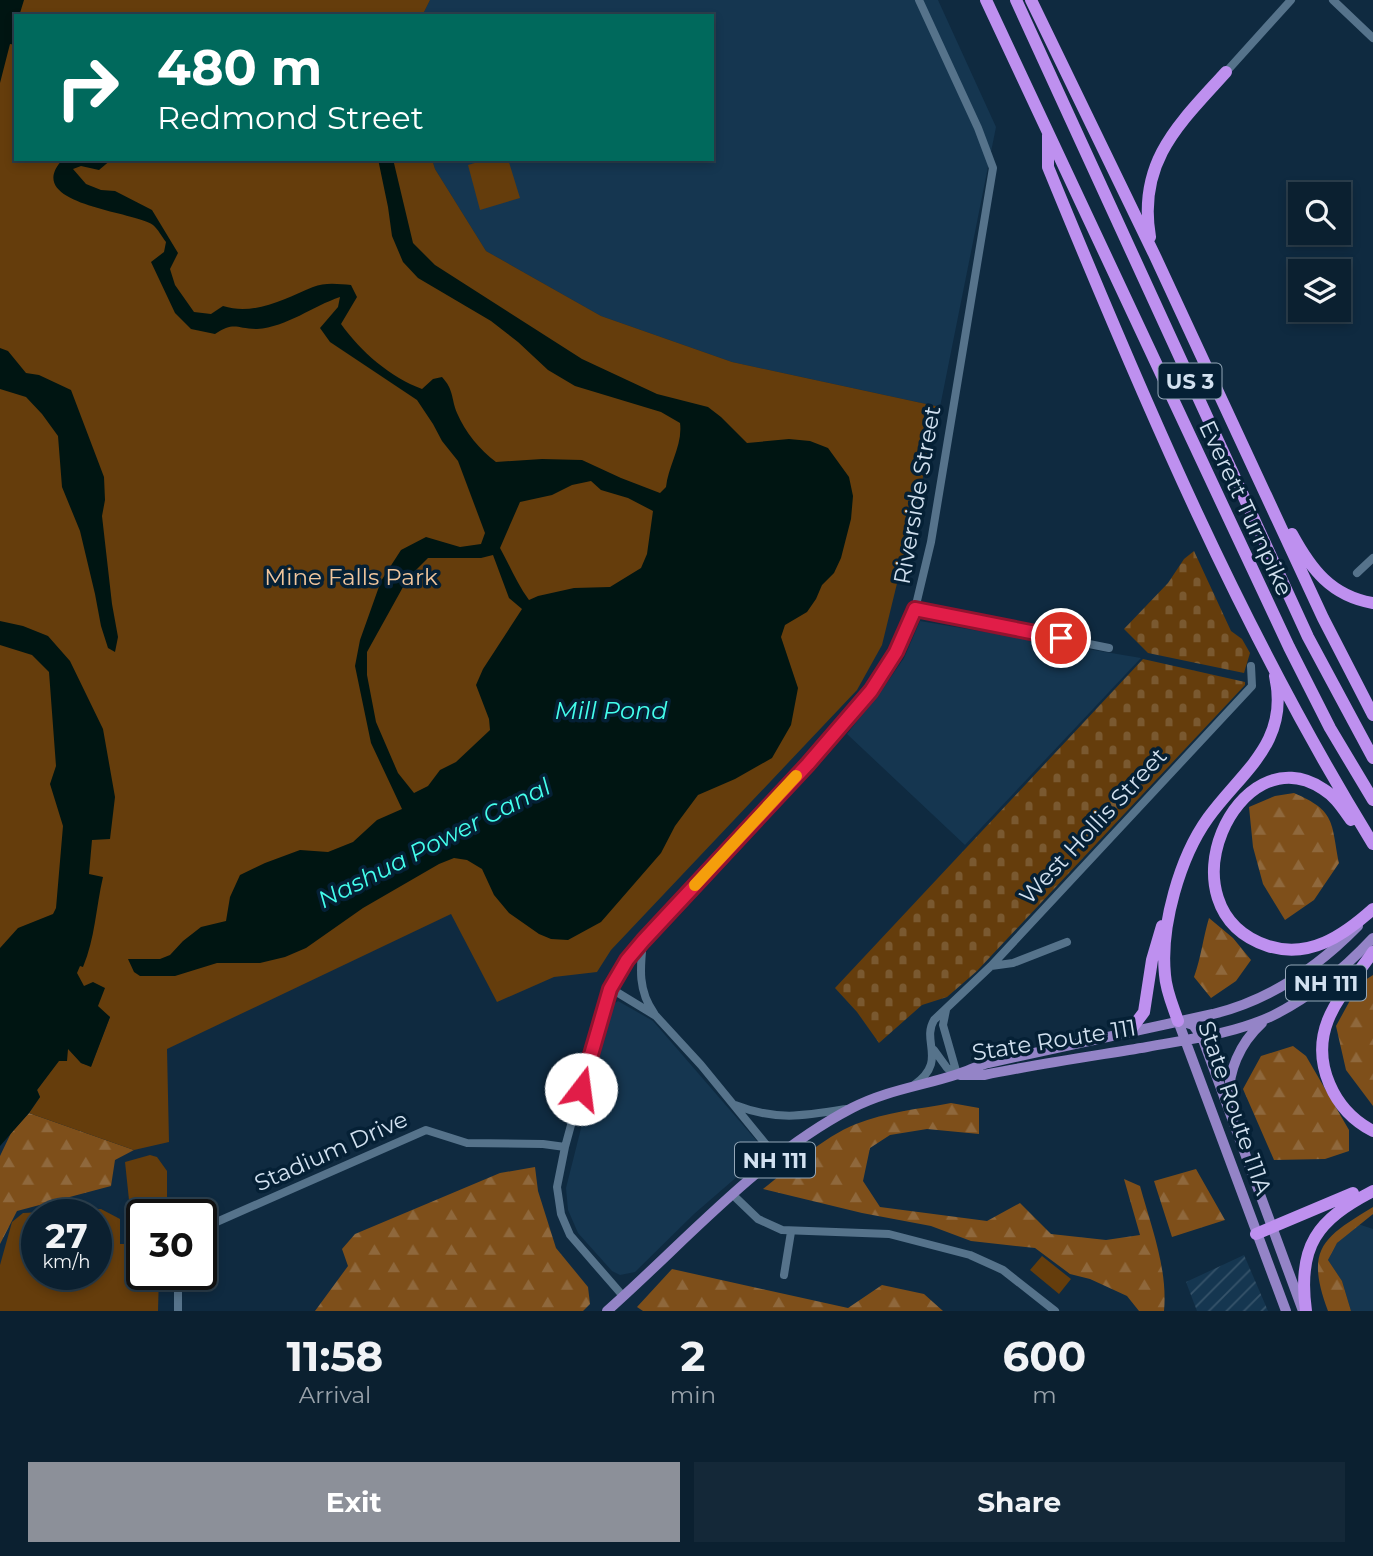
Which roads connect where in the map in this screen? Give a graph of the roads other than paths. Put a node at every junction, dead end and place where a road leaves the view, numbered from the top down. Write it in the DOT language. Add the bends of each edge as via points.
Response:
graph roads {
  1 [pos="919,0"];
  2 [pos="986,0"];
  3 [pos="1016,0"];
  4 [pos="1031,0"];
  5 [pos="1291,0"];
  6 [pos="1334,0"];
  7 [pos="1373,38"];
  8 [pos="1226,72"];
  9 [pos="1048,130"];
  10 [pos="1154,254"];
  11 [pos="1247,456"];
  12 [pos="1373,558"];
  13 [pos="1357,573"];
  14 [pos="1373,603"];
  15 [pos="915,609"];
  16 [pos="1109,648"];
  17 [pos="1264,649"];
  18 [pos="1251,666"];
  19 [pos="1373,715"];
  20 [pos="1373,758"];
  21 [pos="1373,800"];
  22 [pos="1373,847"];
  23 [pos="1173,900"];
  24 [pos="1373,910"];
  25 [pos="1373,938"];
  26 [pos="643,941"];
  27 [pos="1068,942"];
  28 [pos="1373,952"];
  29 [pos="991,966"];
  30 [pos="610,989"];
  31 [pos="948,1007"];
  32 [pos="656,1016"];
  33 [pos="1270,1017"];
  34 [pos="1178,1021"];
  35 [pos="1129,1032"];
  36 [pos="1202,1037"];
  37 [pos="1185,1040"];
  38 [pos="933,1047"];
  39 [pos="957,1074"];
  40 [pos="914,1084"];
  41 [pos="732,1103"];
  42 [pos="852,1108"];
  43 [pos="1234,1125"];
  44 [pos="1373,1131"];
  45 [pos="565,1147"];
  46 [pos="777,1158"];
  47 [pos="1373,1184"];
  48 [pos="1373,1191"];
  49 [pos="733,1195"];
  50 [pos="217,1222"];
  51 [pos="1272,1228"];
  52 [pos="791,1231"];
  53 [pos="1256,1234"];
  54 [pos="784,1275"];
  55 [pos="178,1290"];
  56 [pos="623,1296"];
  57 [pos="178,1311"];
  58 [pos="607,1311"];
  59 [pos="1055,1311"];
  60 [pos="1286,1311"];
  61 [pos="1305,1311"];
  1 -- 15 [label="street, Riverside Street" via="993,168 931,542"];
  2 -- 9 [label="highway, Everett Turnpike / US 3"];
  3 -- 20 [label="highway, Everett Turnpike / US 3" via="1300,619"];
  4 -- 10 [label="highway"];
  5 -- 8 [label="street"];
  6 -- 7 [label="street"];
  8 -- 10 [label="highway" via="1172,133 1155,164 1147,211"];
  9 -- 17 [label="highway" via="1048,167 1115,328 1182,483"];
  9 -- 21 [label="highway, Everett Turnpike / US 3" via="1298,665"];
  10 -- 11 [label="highway"];
  11 -- 14 [label="highway" via="1317,574 1346,595"];
  11 -- 19 [label="highway"];
  12 -- 13 [label="street"];
  15 -- 16 [label="street"];
  15 -- 26 [label="street, Riverside Street" via="896,652 871,691"];
  17 -- 22 [label="highway"];
  17 -- 23 [label="highway" via="1277,688 1272,733 1258,759 1195,837"];
  18 -- 29 [label="street, West Hollis Street" via="1252,686"];
  22 -- 24 [label="highway" via="1328,792 1304,780 1281,779 1258,788 1233,811 1217,841 1213,871 1218,898 1233,922 1254,940 1277,948 1300,950 1327,942"];
  23 -- 34 [label="highway" via="1164,965"];
  23 -- 35 [label="highway" via="1153,954 1144,1012"];
  24 -- 34 [label="main road, State Route 111 / NH 111" via="1326,957 1288,984 1244,1004"];
  25 -- 33 [label="main road, State Route 111 / NH 111" via="1321,987"];
  26 -- 30 [label="street, Riverside Street"];
  26 -- 32 [label="street" via="642,986"];
  27 -- 29 [label="street" via="1013,963"];
  28 -- 44 [label="highway" via="1331,1013 1322,1050 1334,1094 1349,1114"];
  29 -- 31 [label="street, West Hollis Street"];
  30 -- 32 [label="street"];
  30 -- 45 [label="street, Riverside Street"];
  31 -- 38 [label="street, West Hollis Street" via="931,1024"];
  31 -- 39 [label="street" via="943,1025"];
  32 -- 41 [label="street"];
  33 -- 36 [label="main road, State Route 111 / NH 111"];
  33 -- 43 [label="main road" via="1250,1035 1232,1069 1228,1090"];
  34 -- 35 [label="main road, State Route 111 / NH 111"];
  34 -- 36 [label="main road, State Route 111A" via="1193,1025"];
  34 -- 37 [label="main road, State Route 111A"];
  35 -- 39 [label="main road, State Route 111 / NH 111"];
  36 -- 37 [label="main road, State Route 111 / NH 111"];
  36 -- 43 [label="main road, State Route 111A"];
  37 -- 39 [label="main road, State Route 111 / NH 111" via="984,1074"];
  37 -- 53 [label="main road, State Route 111A"];
  38 -- 39 [label="street" via="944,1065"];
  38 -- 40 [label="street, West Hollis Street" via="928,1071"];
  39 -- 40 [label="main road, NH 111"];
  40 -- 42 [label="main road, NH 111"];
  41 -- 42 [label="street" via="777,1116"];
  41 -- 46 [label="street"];
  42 -- 46 [label="main road, NH 111"];
  43 -- 51 [label="main road, State Route 111A"];
  45 -- 50 [label="street, Stadium Drive" via="467,1143 426,1130"];
  45 -- 56 [label="street, Riverside Street" via="557,1187 562,1219 577,1245"];
  46 -- 49 [label="main road, NH 111"];
  47 -- 51 [label="highway"];
  48 -- 61 [label="highway" via="1334,1215 1313,1241 1305,1270"];
  49 -- 52 [label="street" via="758,1219"];
  49 -- 56 [label="main road, NH 111"];
  51 -- 53 [label="highway"];
  51 -- 61 [label="main road, State Route 111A"];
  52 -- 54 [label="street"];
  52 -- 59 [label="street" via="889,1234 970,1255 1003,1270"];
  53 -- 60 [label="main road, State Route 111A"];
  55 -- 57 [label="street"];
  56 -- 58 [label="main road, NH 111"];
}
